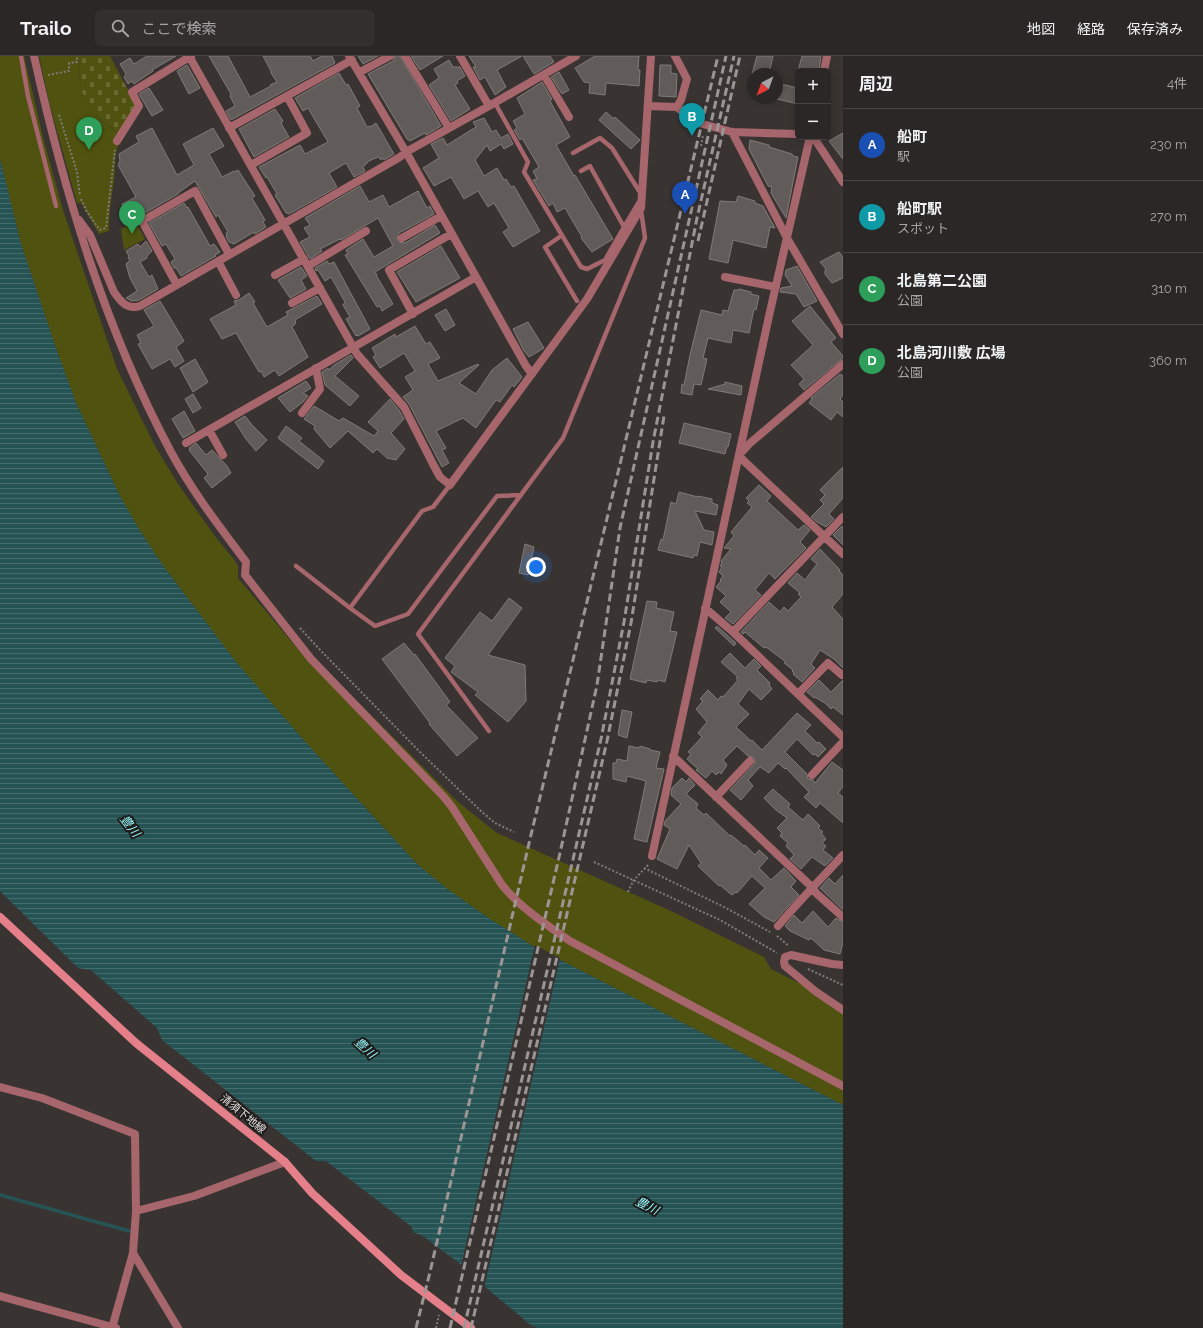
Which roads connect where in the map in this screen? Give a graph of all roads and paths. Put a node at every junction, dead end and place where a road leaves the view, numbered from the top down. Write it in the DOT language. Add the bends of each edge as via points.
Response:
graph roads {
  1 [pos="21,56"];
  2 [pos="34,56"];
  3 [pos="77,56"];
  4 [pos="189,56"];
  5 [pos="390,56"];
  6 [pos="405,56"];
  7 [pos="460,56"];
  8 [pos="576,56"];
  9 [pos="650,56"];
  10 [pos="675,56"];
  11 [pos="827,56"];
  12 [pos="350,58"];
  13 [pos="825,68"];
  14 [pos="360,72"];
  15 [pos="48,74"];
  16 [pos="544,75"];
  17 [pos="287,96"];
  18 [pos="492,105"];
  19 [pos="648,106"];
  20 [pos="677,107"];
  21 [pos="57,110"];
  22 [pos="569,117"];
  23 [pos="229,128"];
  24 [pos="449,128"];
  25 [pos="732,132"];
  26 [pos="795,134"];
  27 [pos="704,135"];
  28 [pos="810,140"];
  29 [pos="815,140"];
  30 [pos="117,141"];
  31 [pos="701,146"];
  32 [pos="406,152"];
  33 [pos="573,153"];
  34 [pos="251,165"];
  35 [pos="581,171"];
  36 [pos="843,182"];
  37 [pos="80,197"];
  38 [pos="70,198"];
  39 [pos="641,202"];
  40 [pos="56,206"];
  41 [pos="74,214"];
  42 [pos="441,216"];
  43 [pos="284,224"];
  44 [pos="624,227"];
  45 [pos="366,231"];
  46 [pos="451,234"];
  47 [pos="561,236"];
  48 [pos="402,238"];
  49 [pos="787,238"];
  50 [pos="229,254"];
  51 [pos="218,261"];
  52 [pos="306,263"];
  53 [pos="276,275"];
  54 [pos="476,277"];
  55 [pos="725,277"];
  56 [pos="177,285"];
  57 [pos="776,287"];
  58 [pos="320,288"];
  59 [pos="236,295"];
  60 [pos="577,301"];
  61 [pos="292,303"];
  62 [pos="413,314"];
  63 [pos="843,334"];
  64 [pos="353,347"];
  65 [pos="843,364"];
  66 [pos="316,368"];
  67 [pos="532,374"];
  68 [pos="302,413"];
  69 [pos="209,430"];
  70 [pos="186,443"];
  71 [pos="223,455"];
  72 [pos="739,455"];
  73 [pos="450,485"];
  74 [pos="522,495"];
  75 [pos="843,517"];
  76 [pos="824,536"];
  77 [pos="843,554"];
  78 [pos="296,566"];
  79 [pos="350,608"];
  80 [pos="705,608"];
  81 [pos="295,622"];
  82 [pos="733,632"];
  83 [pos="842,675"];
  84 [pos="798,694"];
  85 [pos="489,731"];
  86 [pos="843,737"];
  87 [pos="843,742"];
  88 [pos="673,756"];
  89 [pos="750,761"];
  90 [pos="812,775"];
  91 [pos="716,797"];
  92 [pos="514,832"];
  93 [pos="843,855"];
  94 [pos="652,856"];
  95 [pos="594,862"];
  96 [pos="647,866"];
  97 [pos="644,868"];
  98 [pos="633,881"];
  99 [pos="813,888"];
  100 [pos="628,892"];
  101 [pos="0,917"];
  102 [pos="843,917"];
  103 [pos="778,926"];
  104 [pos="785,957"];
  105 [pos="800,957"];
  106 [pos="843,965"];
  107 [pos="804,967"];
  108 [pos="843,985"];
  109 [pos="843,1010"];
  110 [pos="843,1086"];
  111 [pos="0,1087"];
  112 [pos="285,1162"];
  113 [pos="136,1211"];
  114 [pos="133,1253"];
  115 [pos="0,1296"];
  116 [pos="114,1328"];
  117 [pos="178,1328"];
  118 [pos="471,1328"];
  1 -- 40 [label="lane" via="28,96"];
  2 -- 38 [label="street"];
  3 -- 15 [label="path" via="77,62 69,63 70,71"];
  4 -- 23 [label="street"];
  4 -- 30 [label="street" via="132,92 139,106"];
  5 -- 14 [label="street"];
  6 -- 24 [label="street"];
  7 -- 18 [label="street"];
  8 -- 16 [label="street"];
  9 -- 19 [label="street"];
  10 -- 20 [label="street" via="687,79"];
  11 -- 13 [label="street"];
  12 -- 14 [label="street"];
  12 -- 17 [label="street"];
  14 -- 32 [label="street"];
  16 -- 18 [label="street"];
  16 -- 22 [label="street"];
  17 -- 23 [label="street"];
  17 -- 34 [label="street" via="308,133"];
  18 -- 24 [label="street"];
  18 -- 47 [label="lane" via="528,162 524,172"];
  19 -- 20 [label="street"];
  19 -- 39 [label="street"];
  20 -- 25 [label="street" via="699,124"];
  21 -- 37 [label="path" via="77,172"];
  23 -- 34 [label="street"];
  24 -- 32 [label="street"];
  25 -- 26 [label="street"];
  25 -- 49 [label="street"];
  27 -- 31 [label="path"];
  28 -- 49 [label="street"];
  29 -- 36 [label="street"];
  30 -- 37 [label="path" via="106,228 100,230"];
  32 -- 42 [label="street"];
  32 -- 43 [label="street"];
  33 -- 39 [label="lane" via="600,138 612,148"];
  34 -- 43 [label="street"];
  35 -- 44 [label="lane" via="590,166"];
  37 -- 38 [label="path"];
  38 -- 41 [label="street"];
  39 -- 44 [label="lane"];
  39 -- 67 [label="street" via="587,299"];
  39 -- 74 [label="lane" via="645,238 563,438"];
  41 -- 56 [label="street" via="90,235 114,292 123,304 133,308 140,306"];
  41 -- 110 [label="street" via="112,319 153,416 188,481 246,562 245,576 311,659 444,797 505,890 537,918 570,941"];
  42 -- 46 [label="street"];
  42 -- 48 [label="street"];
  43 -- 50 [label="street"];
  43 -- 52 [label="street"];
  44 -- 47 [label="lane" via="605,260 587,269 577,263"];
  45 -- 52 [label="street"];
  46 -- 54 [label="street"];
  46 -- 62 [label="street" via="389,270"];
  47 -- 60 [label="lane" via="545,247"];
  49 -- 57 [label="street"];
  49 -- 63 [label="street"];
  50 -- 51 [label="street"];
  50 -- 56 [label="street" via="195,191 142,222"];
  51 -- 56 [label="street"];
  51 -- 59 [label="street"];
  52 -- 53 [label="street"];
  52 -- 58 [label="street"];
  54 -- 62 [label="street"];
  54 -- 67 [label="street"];
  55 -- 57 [label="street"];
  57 -- 72 [label="street"];
  58 -- 61 [label="street"];
  58 -- 64 [label="street"];
  62 -- 64 [label="street"];
  64 -- 66 [label="street"];
  64 -- 73 [label="street" via="373,373 397,397 440,477"];
  65 -- 72 [label="street"];
  66 -- 68 [label="street" via="320,388"];
  66 -- 69 [label="street"];
  67 -- 73 [label="street"];
  69 -- 70 [label="street"];
  69 -- 71 [label="street"];
  72 -- 76 [label="street"];
  72 -- 80 [label="street"];
  73 -- 79 [label="lane" via="433,507 422,511"];
  74 -- 79 [label="lane" via="498,496 408,614 375,626"];
  74 -- 85 [label="lane" via="418,634"];
  75 -- 76 [label="street"];
  76 -- 77 [label="street"];
  76 -- 82 [label="street"];
  78 -- 79 [label="lane"];
  80 -- 82 [label="street"];
  80 -- 88 [label="street"];
  81 -- 92 [label="path" via="421,753 482,812 495,823"];
  82 -- 84 [label="street"];
  83 -- 84 [label="street" via="828,663"];
  84 -- 86 [label="street"];
  87 -- 90 [label="street"];
  88 -- 91 [label="street"];
  88 -- 94 [label="street"];
  89 -- 91 [label="street"];
  91 -- 99 [label="street"];
  93 -- 99 [label="street"];
  95 -- 98 [label="path"];
  96 -- 97 [label="path"];
  97 -- 98 [label="path"];
  97 -- 105 [label="path" via="778,937"];
  98 -- 100 [label="path"];
  98 -- 104 [label="path" via="720,920"];
  99 -- 102 [label="street"];
  99 -- 103 [label="street"];
  101 -- 112 [label="main road, 清須下地線" via="136,1043"];
  104 -- 105 [label="street"];
  104 -- 109 [label="street" via="785,966"];
  105 -- 106 [label="street"];
  107 -- 108 [label="path"];
  111 -- 113 [label="street" via="42,1098 135,1134"];
  112 -- 113 [label="street" via="194,1196"];
  112 -- 118 [label="main road, 清須下地線" via="312,1194 401,1275"];
  113 -- 114 [label="street"];
  114 -- 116 [label="street"];
  114 -- 117 [label="street"];
  115 -- 116 [label="street"];
}
